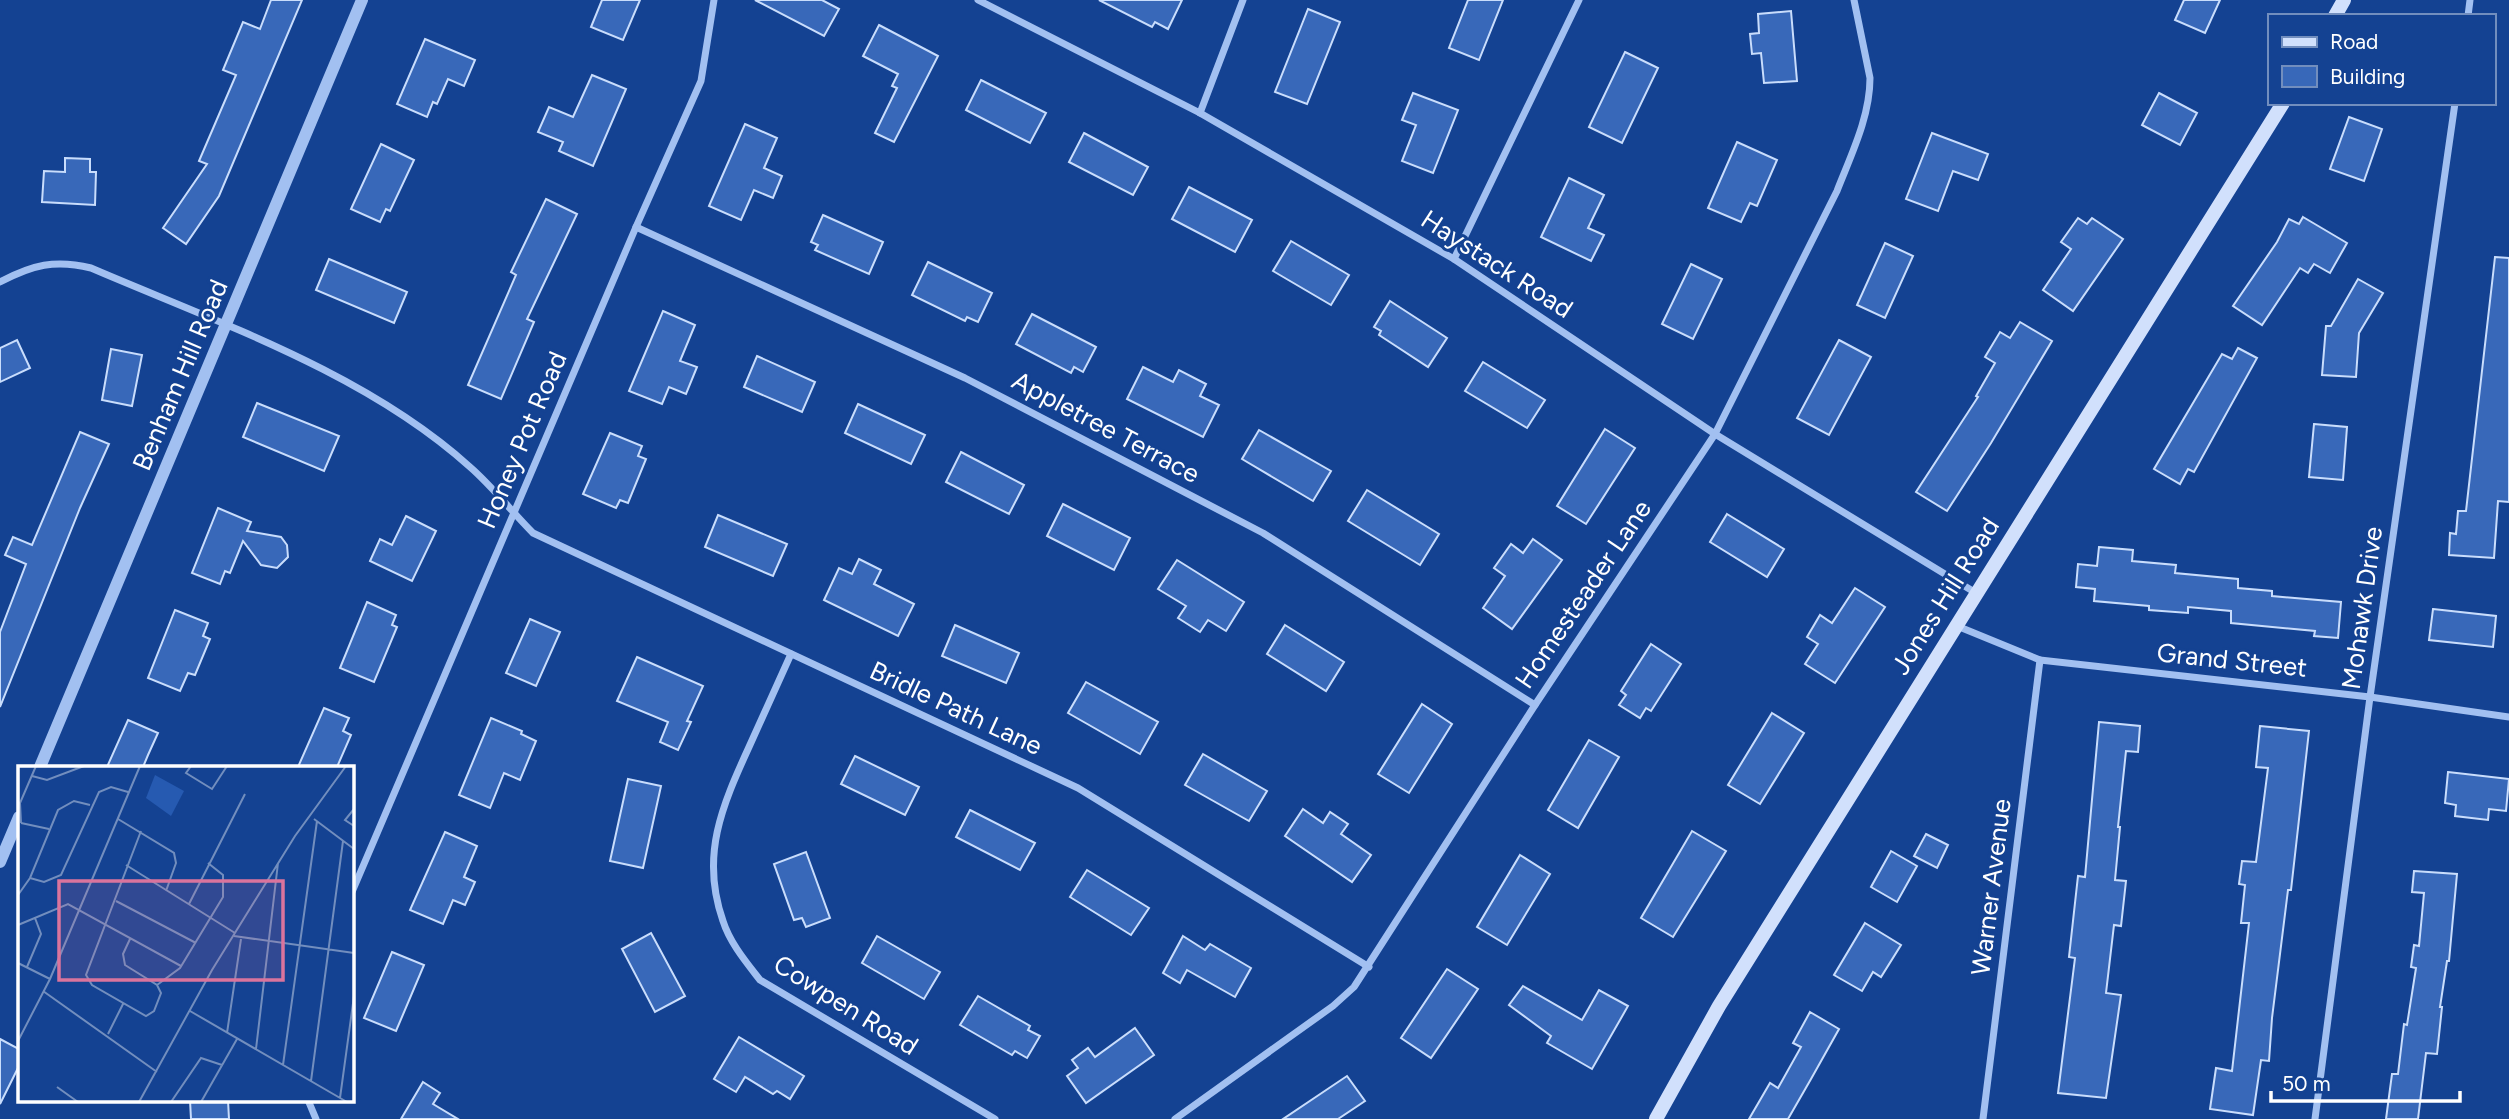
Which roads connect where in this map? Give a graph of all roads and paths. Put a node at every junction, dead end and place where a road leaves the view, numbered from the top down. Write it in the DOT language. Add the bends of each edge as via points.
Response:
graph roads {
  1 [pos="362,0"];
  2 [pos="714,0"];
  3 [pos="978,0"];
  4 [pos="1243,0"];
  5 [pos="1579,0"];
  6 [pos="1854,0"];
  7 [pos="2282,105"];
  8 [pos="2455,105"];
  9 [pos="1200,113"];
  10 [pos="636,227"];
  11 [pos="1454,259"];
  12 [pos="0,282"];
  13 [pos="226,326"];
  14 [pos="1715,434"];
  15 [pos="514,513"];
  16 [pos="1976,593"];
  17 [pos="1957,626"];
  18 [pos="791,654"];
  19 [pos="2040,660"];
  20 [pos="2370,697"];
  21 [pos="1535,705"];
  22 [pos="2509,717"];
  23 [pos="40,766"];
  24 [pos="18,819"];
  25 [pos="0,862"];
  26 [pos="354,887"];
  27 [pos="1369,967"];
  28 [pos="309,1102"];
  29 [pos="316,1119"];
  30 [pos="995,1119"];
  31 [pos="1175,1119"];
  32 [pos="1656,1119"];
  33 [pos="1983,1119"];
  34 [pos="2315,1119"];
  1 -- 13 [label="street, Benham Hill Road"];
  2 -- 10 [label="street, Honey Pot Road" via="701,80"];
  3 -- 9 [label="street, Haystack Road"];
  4 -- 9 [label="street"];
  5 -- 11 [label="street"];
  6 -- 14 [label="street, Homesteader Lane" via="1870,78 1857,138 1837,191"];
  7 -- 16 [label="main road, Jones Hill Road"];
  8 -- 20 [label="street, Mohawk Drive"];
  9 -- 11 [label="street, Haystack Road"];
  10 -- 15 [label="street, Honey Pot Road"];
  10 -- 21 [label="street, Appletree Terrace" via="965,378 1264,533"];
  11 -- 14 [label="street, Haystack Road"];
  12 -- 13 [label="street, Bridle Path Lane" via="31,268 74,264"];
  13 -- 15 [label="street, Bridle Path Lane" via="345,379 407,418 469,466"];
  13 -- 23 [label="street, Benham Hill Road"];
  14 -- 16 [label="street, Haystack Road"];
  14 -- 21 [label="street, Homesteader Lane"];
  15 -- 18 [label="street, Bridle Path Lane" via="533,533"];
  15 -- 26 [label="street, Honey Pot Road"];
  16 -- 17 [label="main road, Jones Hill Road"];
  17 -- 19 [label="street, Grand Street"];
  17 -- 32 [label="main road, Jones Hill Road" via="1718,1006"];
  18 -- 27 [label="street, Bridle Path Lane" via="1078,788"];
  18 -- 30 [label="street, Cowpen Road" via="724,802 712,863 723,923 737,951 760,980"];
  19 -- 20 [label="street, Grand Street"];
  19 -- 33 [label="street, Warner Avenue"];
  20 -- 22 [label="street, Grand Street"];
  20 -- 34 [label="street, Mohawk Drive"];
  21 -- 27 [label="street, Homesteader Lane"];
  24 -- 25 [label="street"];
  27 -- 31 [label="street, Homesteader Lane" via="1334,1006"];
  28 -- 29 [label="street"];
}
